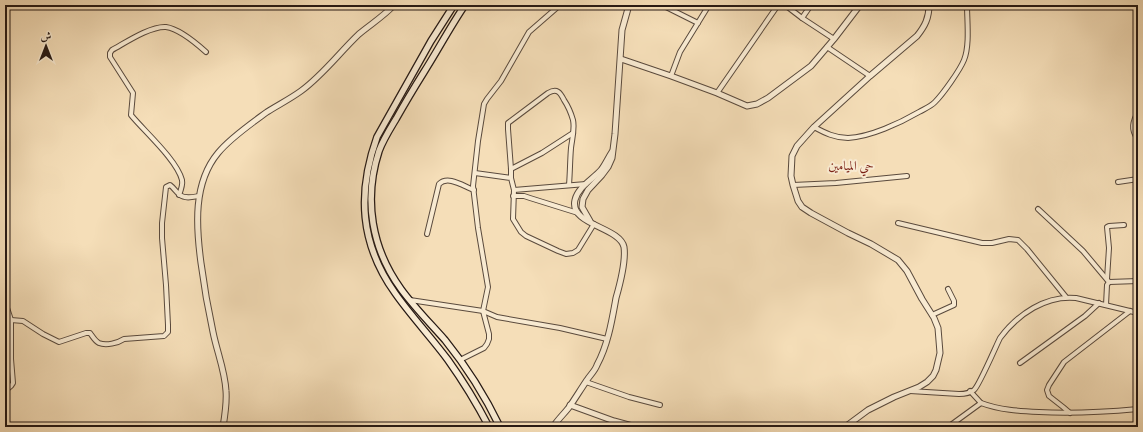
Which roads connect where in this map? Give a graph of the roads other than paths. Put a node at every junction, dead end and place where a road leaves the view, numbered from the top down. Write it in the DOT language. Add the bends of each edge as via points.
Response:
graph roads {
  1 [pos="394,5"];
  2 [pos="454,5"];
  3 [pos="465,5"];
  4 [pos="560,5"];
  5 [pos="629,5"];
  6 [pos="662,5"];
  7 [pos="709,5"];
  8 [pos="778,5"];
  9 [pos="785,5"];
  10 [pos="811,5"];
  11 [pos="860,5"];
  12 [pos="929,5"];
  13 [pos="967,5"];
  14 [pos="802,18"];
  15 [pos="443,23"];
  16 [pos="698,23"];
  17 [pos="450,27"];
  18 [pos="834,40"];
  19 [pos="828,47"];
  20 [pos="206,52"];
  21 [pos="621,59"];
  22 [pos="671,76"];
  23 [pos="870,76"];
  24 [pos="716,93"];
  25 [pos="1138,112"];
  26 [pos="814,127"];
  27 [pos="573,133"];
  28 [pos="1138,139"];
  29 [pos="612,152"];
  30 [pos="511,169"];
  31 [pos="474,173"];
  32 [pos="907,176"];
  33 [pos="511,178"];
  34 [pos="1138,179"];
  35 [pos="1118,182"];
  36 [pos="586,184"];
  37 [pos="570,185"];
  38 [pos="793,185"];
  39 [pos="474,190"];
  40 [pos="514,190"];
  41 [pos="179,195"];
  42 [pos="200,196"];
  43 [pos="513,196"];
  44 [pos="1038,209"];
  45 [pos="578,213"];
  46 [pos="592,223"];
  47 [pos="898,223"];
  48 [pos="1124,225"];
  49 [pos="427,234"];
  50 [pos="1108,280"];
  51 [pos="1138,281"];
  52 [pos="5,289"];
  53 [pos="948,289"];
  54 [pos="1066,297"];
  55 [pos="410,300"];
  56 [pos="1099,303"];
  57 [pos="1106,305"];
  58 [pos="483,310"];
  59 [pos="1130,311"];
  60 [pos="1138,313"];
  61 [pos="932,315"];
  62 [pos="11,320"];
  63 [pos="607,339"];
  64 [pos="460,360"];
  65 [pos="1020,362"];
  66 [pos="586,382"];
  67 [pos="5,391"];
  68 [pos="970,391"];
  69 [pos="910,392"];
  70 [pos="981,403"];
  71 [pos="570,405"];
  72 [pos="660,406"];
  73 [pos="1138,409"];
  74 [pos="1070,414"];
  75 [pos="223,427"];
  76 [pos="489,427"];
  77 [pos="500,427"];
  78 [pos="553,427"];
  79 [pos="636,427"];
  80 [pos="845,427"];
  81 [pos="948,427"];
  1 -- 42 [label="street" via="360,33 323,73 300,92 238,134 219,152 203,179"];
  2 -- 15 [label="main road"];
  3 -- 17 [label="main road"];
  4 -- 31 [label="street" via="528,32 501,81 484,104"];
  5 -- 21 [label="street" via="622,30"];
  6 -- 16 [label="street"];
  7 -- 16 [label="street"];
  8 -- 24 [label="street"];
  9 -- 14 [label="street"];
  10 -- 14 [label="street"];
  11 -- 18 [label="street"];
  12 -- 23 [label="street" via="923,28 909,44"];
  13 -- 26 [label="street" via="966,55 934,103 899,123 860,136 838,137"];
  14 -- 18 [label="street"];
  15 -- 17 [label="main road"];
  15 -- 76 [label="main road" via="377,137 367,172 365,215 376,262 386,280 455,370"];
  16 -- 22 [label="street" via="680,52"];
  17 -- 55 [label="main road" via="387,134 379,151 374,176 372,209 376,240 387,268"];
  18 -- 19 [label="street"];
  19 -- 23 [label="street"];
  19 -- 24 [label="street" via="811,66 757,104 747,106"];
  20 -- 41 [label="street" via="193,40 172,29 162,27 136,37 110,53 133,93 131,115 156,141 181,177 182,190"];
  21 -- 22 [label="street"];
  21 -- 29 [label="street"];
  22 -- 24 [label="street"];
  23 -- 26 [label="street"];
  25 -- 28 [label="street" via="1133,126"];
  26 -- 38 [label="street" via="793,153"];
  27 -- 30 [label="street"];
  27 -- 30 [label="street" via="573,120 561,94 559,91 550,92 508,122"];
  27 -- 37 [label="street"];
  29 -- 36 [label="street" via="600,170"];
  29 -- 46 [label="street" via="608,167 582,199 582,207"];
  30 -- 33 [label="street"];
  31 -- 33 [label="street"];
  31 -- 39 [label="street"];
  32 -- 38 [label="street"];
  33 -- 40 [label="street"];
  34 -- 35 [label="street"];
  36 -- 37 [label="street"];
  36 -- 45 [label="street" via="575,199 575,209"];
  37 -- 40 [label="street"];
  38 -- 61 [label="street" via="798,201 806,211 898,260"];
  39 -- 49 [label="street" via="446,180 438,184"];
  39 -- 58 [label="street" via="488,287"];
  40 -- 43 [label="street"];
  41 -- 42 [label="street" via="189,198"];
  41 -- 62 [label="street" via="173,186 166,187 162,230 168,332 164,336 124,339 105,344 98,342 90,333 86,333 59,342 23,320"];
  42 -- 75 [label="street" via="197,214 198,243 213,332 225,377 226,403"];
  43 -- 45 [label="street" via="524,196"];
  43 -- 46 [label="street" via="513,219 521,232 566,254 578,250"];
  44 -- 50 [label="street" via="1083,251"];
  45 -- 46 [label="street"];
  46 -- 63 [label="street" via="619,239 624,247 622,275"];
  47 -- 54 [label="street" via="982,243 1018,240"];
  48 -- 50 [label="street" via="1107,227"];
  50 -- 51 [label="street"];
  50 -- 57 [label="street"];
  52 -- 62 [label="street"];
  53 -- 61 [label="street" via="954,305"];
  54 -- 56 [label="street"];
  54 -- 68 [label="street" via="1036,306 1006,330 977,387"];
  55 -- 58 [label="street"];
  55 -- 64 [label="main road"];
  56 -- 57 [label="street"];
  56 -- 65 [label="street" via="1085,316"];
  57 -- 59 [label="street"];
  58 -- 63 [label="street" via="497,317"];
  58 -- 64 [label="street" via="489,334 487,344 477,353"];
  59 -- 60 [label="street"];
  59 -- 74 [label="street" via="1064,362 1049,385 1049,396"];
  61 -- 69 [label="street" via="939,335 940,353 936,370 927,382"];
  62 -- 67 [label="street" via="13,383"];
  63 -- 66 [label="street" via="597,366"];
  64 -- 77 [label="main road" via="490,406"];
  66 -- 71 [label="street"];
  66 -- 72 [label="street"];
  68 -- 69 [label="street" via="965,394"];
  68 -- 70 [label="street"];
  69 -- 80 [label="street" via="868,410"];
  70 -- 74 [label="street" via="1018,411"];
  70 -- 81 [label="street"];
  71 -- 78 [label="street"];
  71 -- 79 [label="street"];
  73 -- 74 [label="street"];
}
